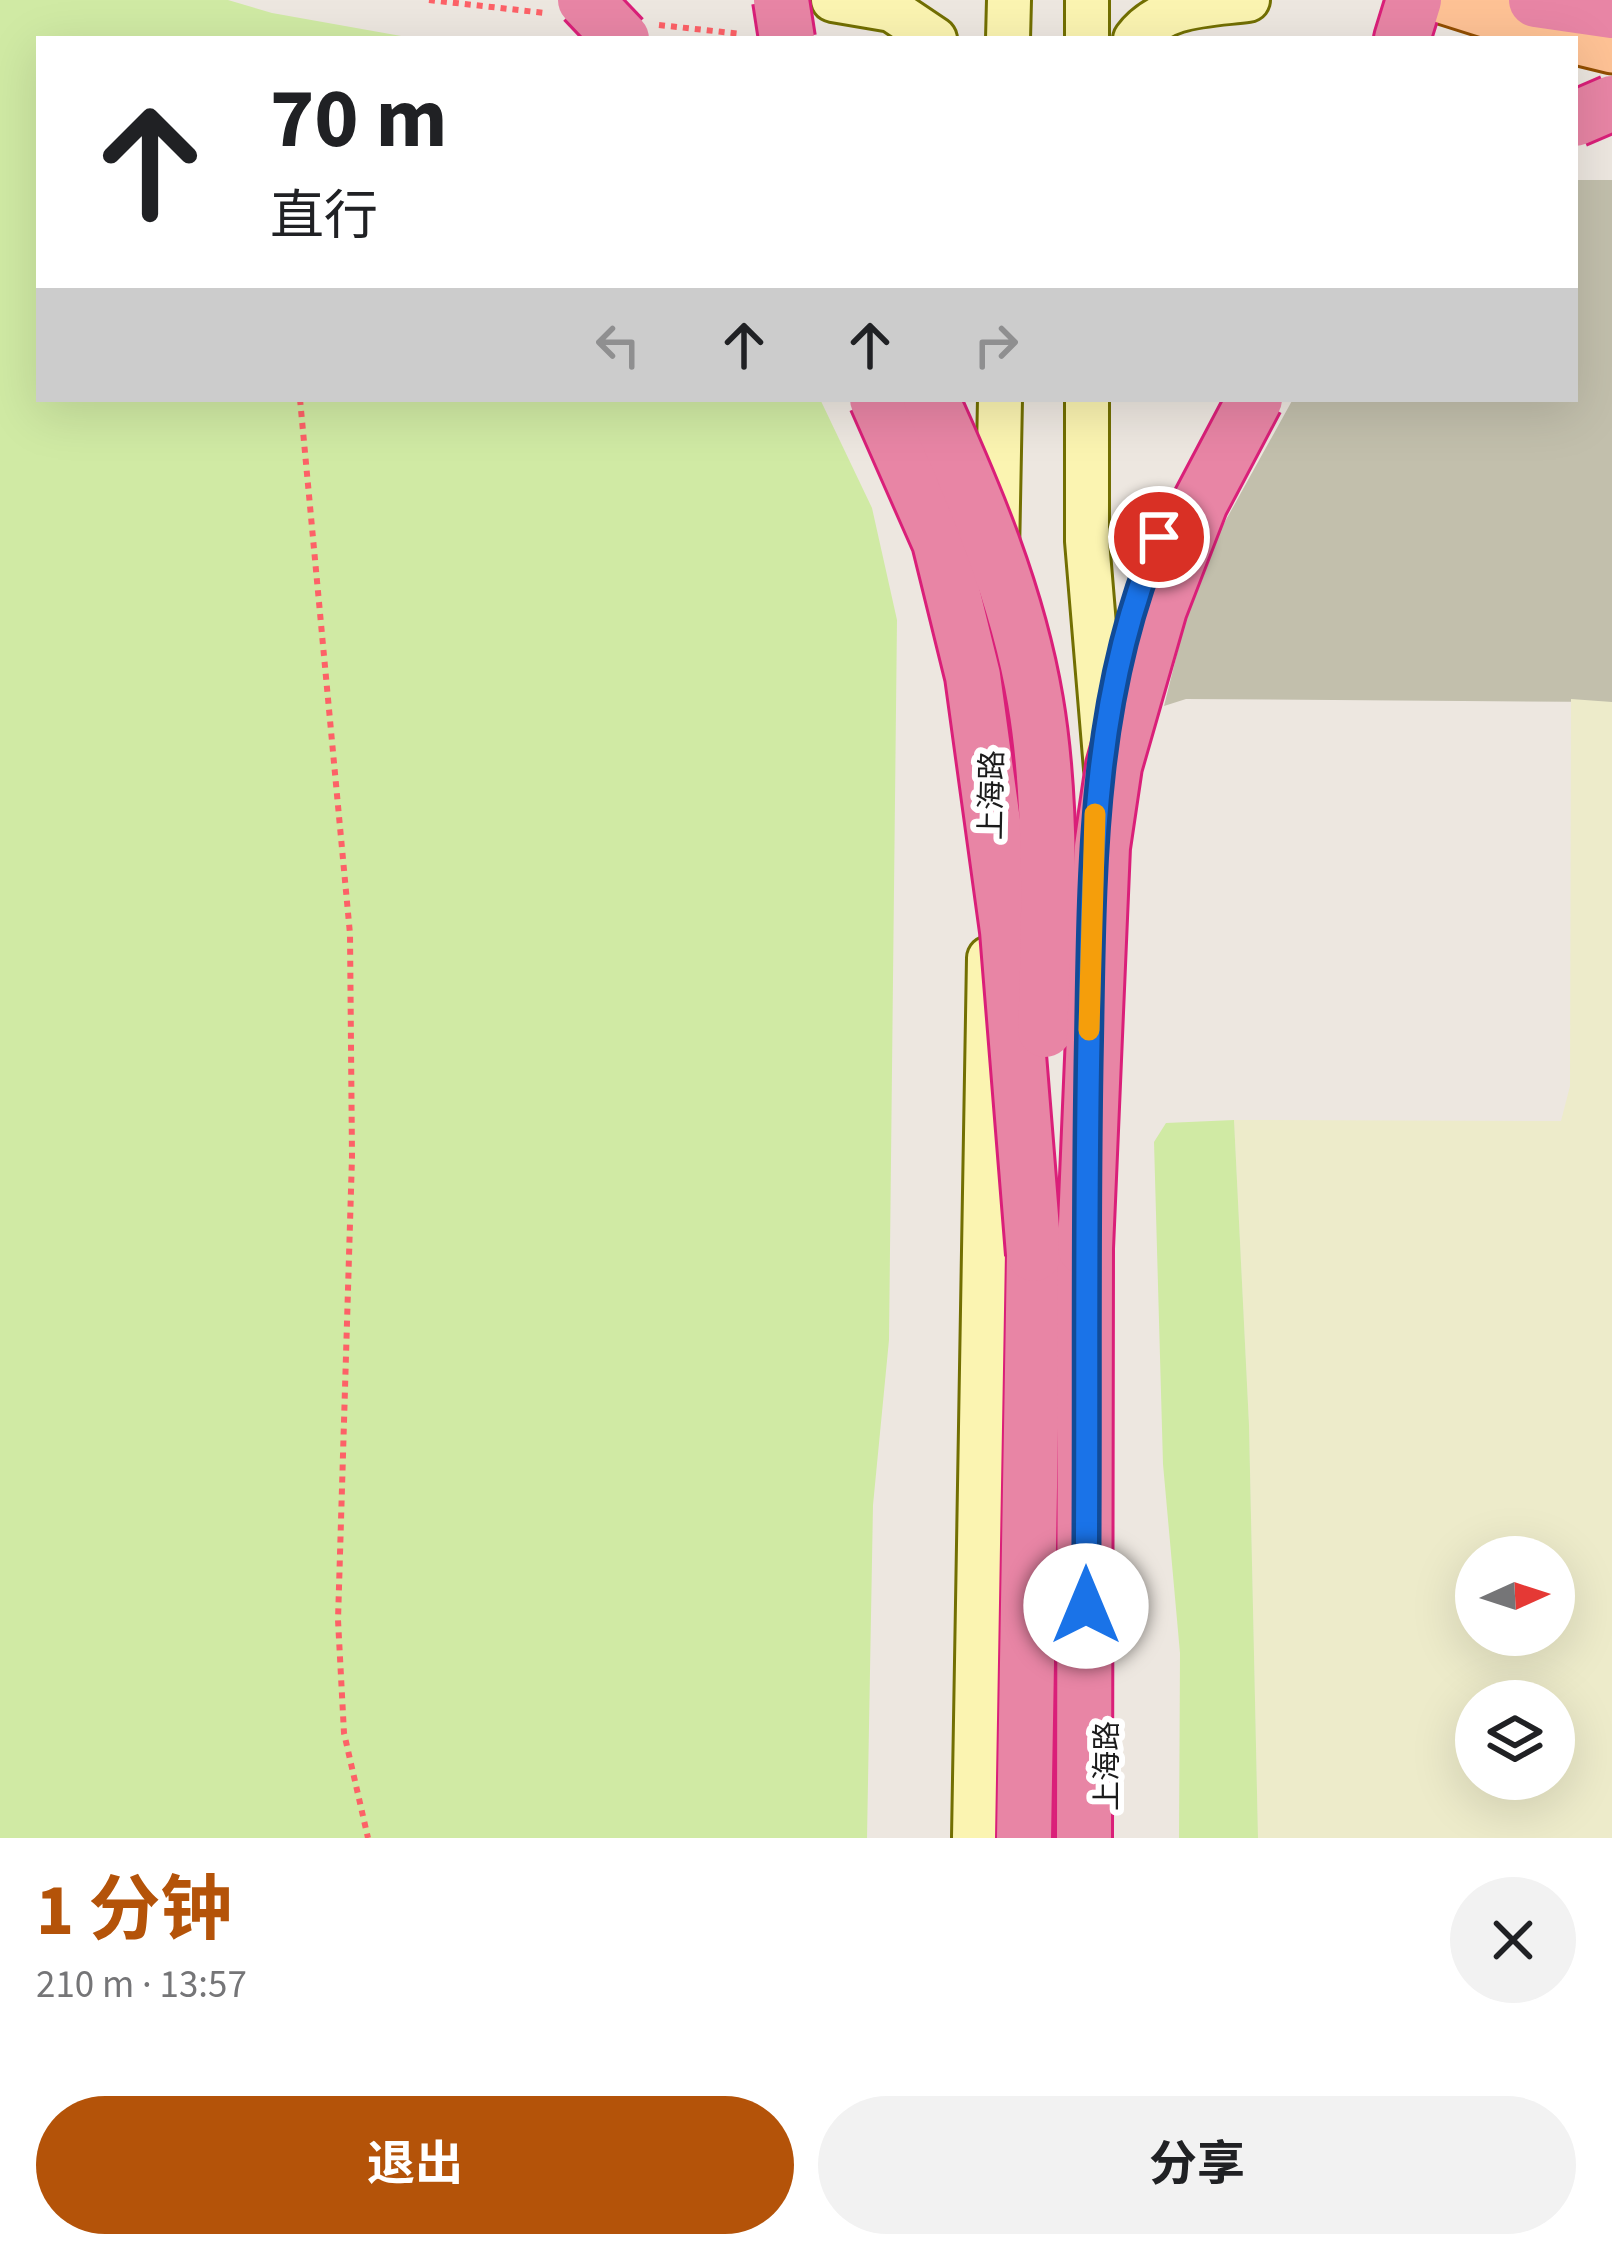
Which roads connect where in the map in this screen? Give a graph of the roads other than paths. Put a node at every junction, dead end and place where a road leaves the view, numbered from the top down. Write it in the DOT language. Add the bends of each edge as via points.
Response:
graph roads {
  1 [pos="585,0"];
  2 [pos="781,0"];
  3 [pos="833,0"];
  4 [pos="1009,0"];
  5 [pos="1087,0"];
  6 [pos="1248,0"];
  7 [pos="1414,0"];
  8 [pos="1441,0"];
  9 [pos="1536,0"];
  10 [pos="1612,11"];
  11 [pos="619,36"];
  12 [pos="787,36"];
  13 [pos="931,36"];
  14 [pos="1008,36"];
  15 [pos="1087,36"];
  16 [pos="1137,36"];
  17 [pos="1403,36"];
  18 [pos="1555,36"];
  19 [pos="1578,42"];
  20 [pos="1612,50"];
  21 [pos="1612,103"];
  22 [pos="1578,118"];
  23 [pos="878,402"];
  24 [pos="932,402"];
  25 [pos="988,402"];
  26 [pos="1000,402"];
  27 [pos="1090,402"];
  28 [pos="1221,402"];
  29 [pos="1253,402"];
  30 [pos="996,608"];
  31 [pos="1060,1251"];
  32 [pos="974,1838"];
  33 [pos="1024,1838"];
  34 [pos="1084,1838"];
  35 [pos="1107,1838"];
  1 -- 11 [label="highway, bridge"];
  2 -- 12 [label="highway, bridge"];
  3 -- 13 [label="main road" via="892,10"];
  4 -- 14 [label="main road"];
  5 -- 15 [label="main road"];
  6 -- 16 [label="main road" via="1180,7"];
  7 -- 17 [label="highway"];
  8 -- 18 [label="main road"];
  9 -- 10 [label="highway"];
  19 -- 20 [label="main road"];
  21 -- 22 [label="highway, bridge"];
  23 -- 31 [label="highway, bridge" via="940,542 973,676"];
  24 -- 31 [label="highway, bridge" via="976,497 1035,703"];
  25 -- 30 [label="main road"];
  26 -- 30 [label="main road, 上海路"];
  27 -- 35 [label="main road, 上海路" via="1087,542 1113,857"];
  28 -- 31 [label="highway, bridge" via="1144,571 1117,670 1098,778"];
  29 -- 31 [label="highway, bridge" via="1183,545 1114,766"];
  30 -- 32 [label="main road, 上海路"];
  31 -- 33 [label="highway"];
  31 -- 34 [label="highway, 上海路"];
}
